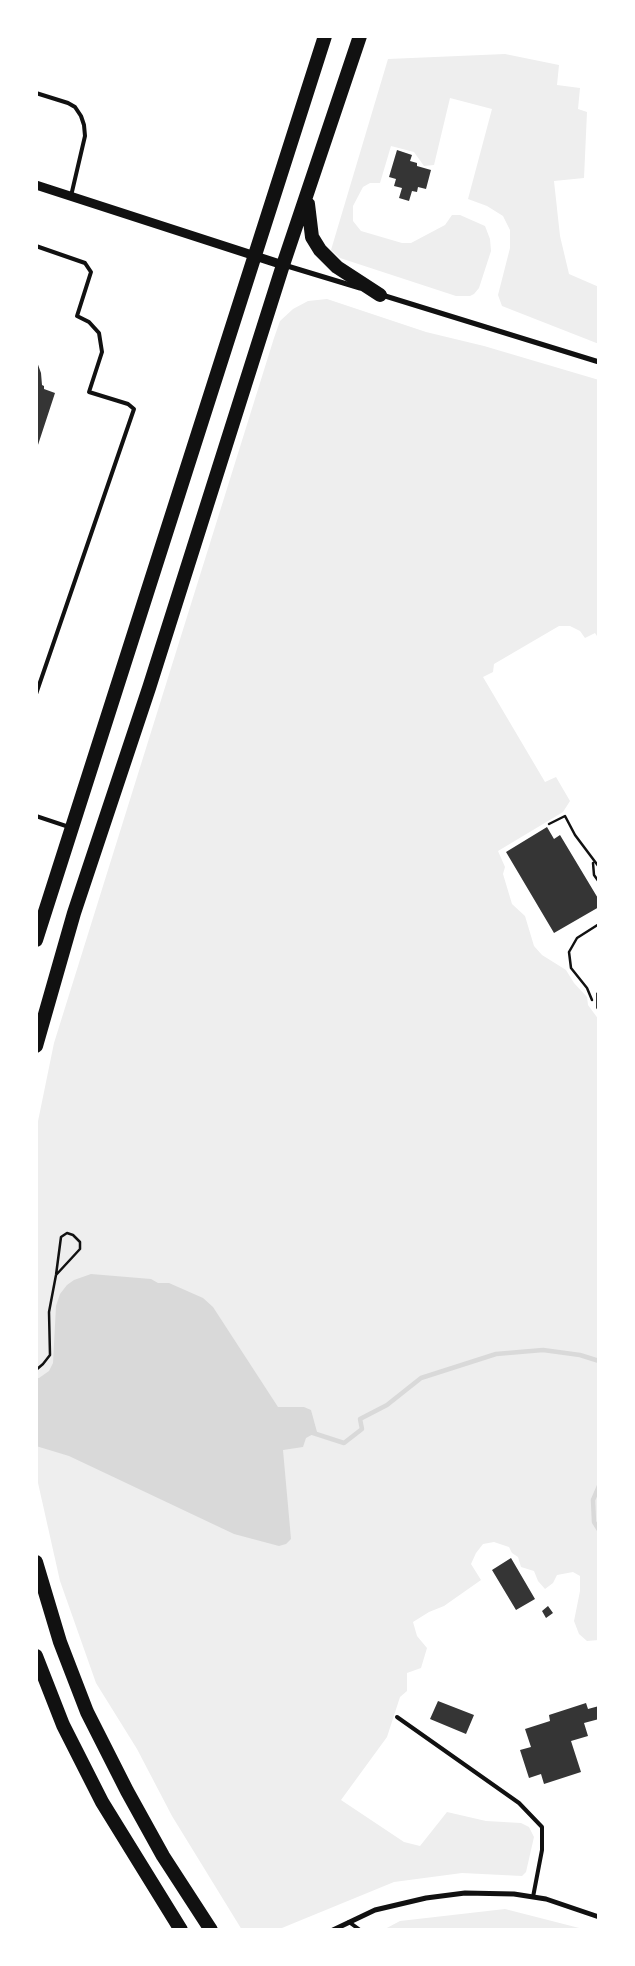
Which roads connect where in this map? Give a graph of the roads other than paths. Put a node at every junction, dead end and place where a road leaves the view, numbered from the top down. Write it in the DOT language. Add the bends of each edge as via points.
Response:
graph roads {
  1 [pos="325,36"];
  2 [pos="360,36"];
  3 [pos="36,93"];
  4 [pos="36,185"];
  5 [pos="71,196"];
  6 [pos="307,196"];
  7 [pos="36,246"];
  8 [pos="256,255"];
  9 [pos="283,264"];
  10 [pos="380,295"];
  11 [pos="599,362"];
  12 [pos="36,694"];
  13 [pos="36,816"];
  14 [pos="72,828"];
  15 [pos="36,940"];
  16 [pos="36,1046"];
  17 [pos="36,1562"];
  18 [pos="36,1656"];
  19 [pos="397,1717"];
  20 [pos="533,1897"];
  21 [pos="599,1917"];
  22 [pos="349,1922"];
  23 [pos="181,1930"];
  24 [pos="211,1930"];
  25 [pos="333,1930"];
  26 [pos="360,1930"];
  1 -- 8 [label="highway"];
  2 -- 6 [label="highway"];
  3 -- 5 [label="lane" via="68,103 81,116 85,136"];
  4 -- 5 [label="street"];
  5 -- 8 [label="street"];
  6 -- 9 [label="highway"];
  6 -- 10 [label="highway" via="312,237 320,250 337,267"];
  7 -- 12 [label="lane" via="85,263 92,272 77,316 90,322 100,333 102,352 89,392 128,404 134,409"];
  8 -- 9 [label="street"];
  8 -- 14 [label="highway"];
  9 -- 10 [label="street"];
  9 -- 16 [label="highway" via="74,913"];
  10 -- 11 [label="street"];
  13 -- 14 [label="lane"];
  14 -- 15 [label="highway"];
  17 -- 24 [label="highway" via="60,1642 87,1712 163,1856"];
  18 -- 23 [label="highway" via="63,1725 102,1802"];
  19 -- 20 [label="lane" via="519,1803 542,1827 542,1850"];
  20 -- 21 [label="street"];
  20 -- 22 [label="street" via="465,1893 426,1898 375,1910"];
  22 -- 25 [label="street"];
  22 -- 26 [label="lane"];
}
